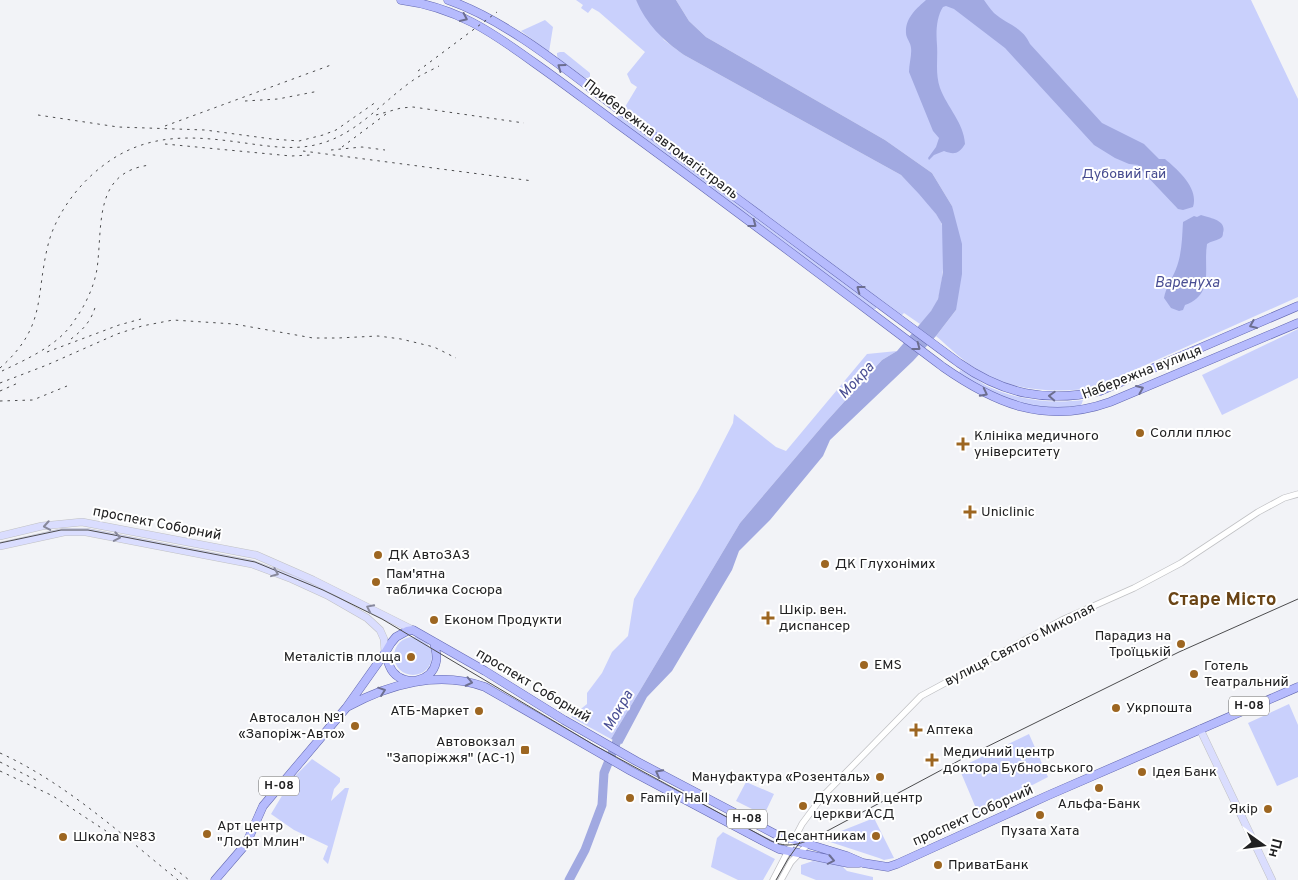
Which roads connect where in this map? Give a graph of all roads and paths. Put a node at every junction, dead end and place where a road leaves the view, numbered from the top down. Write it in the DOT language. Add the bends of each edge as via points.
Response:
graph roads {
  1 [pos="401,0"];
  2 [pos="448,0"];
  3 [pos="605,99"];
  4 [pos="599,109"];
  5 [pos="622,112"];
  6 [pos="615,122"];
  7 [pos="1298,306"];
  8 [pos="1298,323"];
  9 [pos="891,328"];
  10 [pos="960,363"];
  11 [pos="952,373"];
  12 [pos="1298,494"];
  13 [pos="66,523"];
  14 [pos="67,532"];
  15 [pos="0,536"];
  16 [pos="0,546"];
  17 [pos="413,630"];
  18 [pos="434,642"];
  19 [pos="385,653"];
  20 [pos="420,680"];
  21 [pos="1298,682"];
  22 [pos="1298,687"];
  23 [pos="346,708"];
  24 [pos="1200,729"];
  25 [pos="793,840"];
  26 [pos="808,844"];
  27 [pos="788,851"];
  28 [pos="799,852"];
  29 [pos="863,862"];
  30 [pos="223,872"];
  31 [pos="215,880"];
  32 [pos="220,880"];
  33 [pos="773,880"];
  34 [pos="781,880"];
  35 [pos="1272,880"];
  1 -- 4 [label="main road, Прибережна автомагістраль, one-way" via="438,7 480,25"];
  3 -- 2 [label="main road, Прибережна автомагістраль, one-way" via="511,32"];
  3 -- 4 [label="main road" via="605,109"];
  3 -- 5 [label="main road, Прибережна автомагістраль"];
  4 -- 6 [label="main road, Прибережна автомагістраль"];
  5 -- 6 [label="main road" via="616,113"];
  10 -- 5 [label="main road, Прибережна автомагістраль, one-way"];
  6 -- 9 [label="main road, Прибережна автомагістраль, one-way"];
  7 -- 10 [label="main road, one-way" via="1112,386 1081,396 1041,396 1007,389"];
  11 -- 8 [label="main road, Набережна вулиця, one-way" via="981,392 1006,402 1034,409 1074,412 1110,402"];
  9 -- 11 [label="main road, Набережна вулиця, one-way"];
  10 -- 11 [label="main road"];
  12 -- 25 [label="street, вулиця Святого Миколая" via="1258,512 1181,563 1062,620 921,696 826,792"];
  13 -- 14 [label="main road"];
  13 -- 15 [label="main road, проспект Соборний, one-way"];
  17 -- 13 [label="main road, проспект Соборний, one-way" via="256,555 91,523"];
  14 -- 16 [label="main road, проспект Соборний"];
  14 -- 19 [label="main road, проспект Соборний, one-way" via="86,532 252,564 327,595 368,618 380,630"];
  17 -- 18 [label="main road, Н-08"];
  17 -- 19 [label="main road, Н-08" via="396,636"];
  18 -- 20 [label="main road" via="437,660 434,669"];
  25 -- 18 [label="main road, проспект Соборний / Н-08, one-way" via="775,834 636,761"];
  19 -- 20 [label="main road" via="392,671 400,678"];
  19 -- 23 [label="main road, Н-08"];
  23 -- 20 [label="main road, Н-08, one-way" via="376,693"];
  20 -- 27 [label="main road, проспект Соборний / Н-08, one-way" via="462,680 485,686 631,771"];
  21 -- 24 [label="main road, проспект Соборний / Н-08"];
  22 -- 24 [label="main road, проспект Соборний / Н-08"];
  23 -- 30 [label="main road, Н-08" via="263,806 246,844"];
  24 -- 29 [label="main road, проспект Соборний / Н-08" via="897,864 888,867"];
  24 -- 35 [label="main road"];
  25 -- 26 [label="main road, проспект Соборний / Н-08"];
  25 -- 27 [label="street, вулиця Святого Миколая"];
  26 -- 28 [label="street"];
  26 -- 29 [label="main road, проспект Соборний / Н-08"];
  27 -- 28 [label="main road, проспект Соборний / Н-08"];
  27 -- 33 [label="street, вулиця Святого Миколая"];
  28 -- 29 [label="main road, проспект Соборний / Н-08, one-way" via="848,863"];
  28 -- 34 [label="street"];
  30 -- 31 [label="main road, Н-08"];
  30 -- 32 [label="main road, Н-08"];
}
